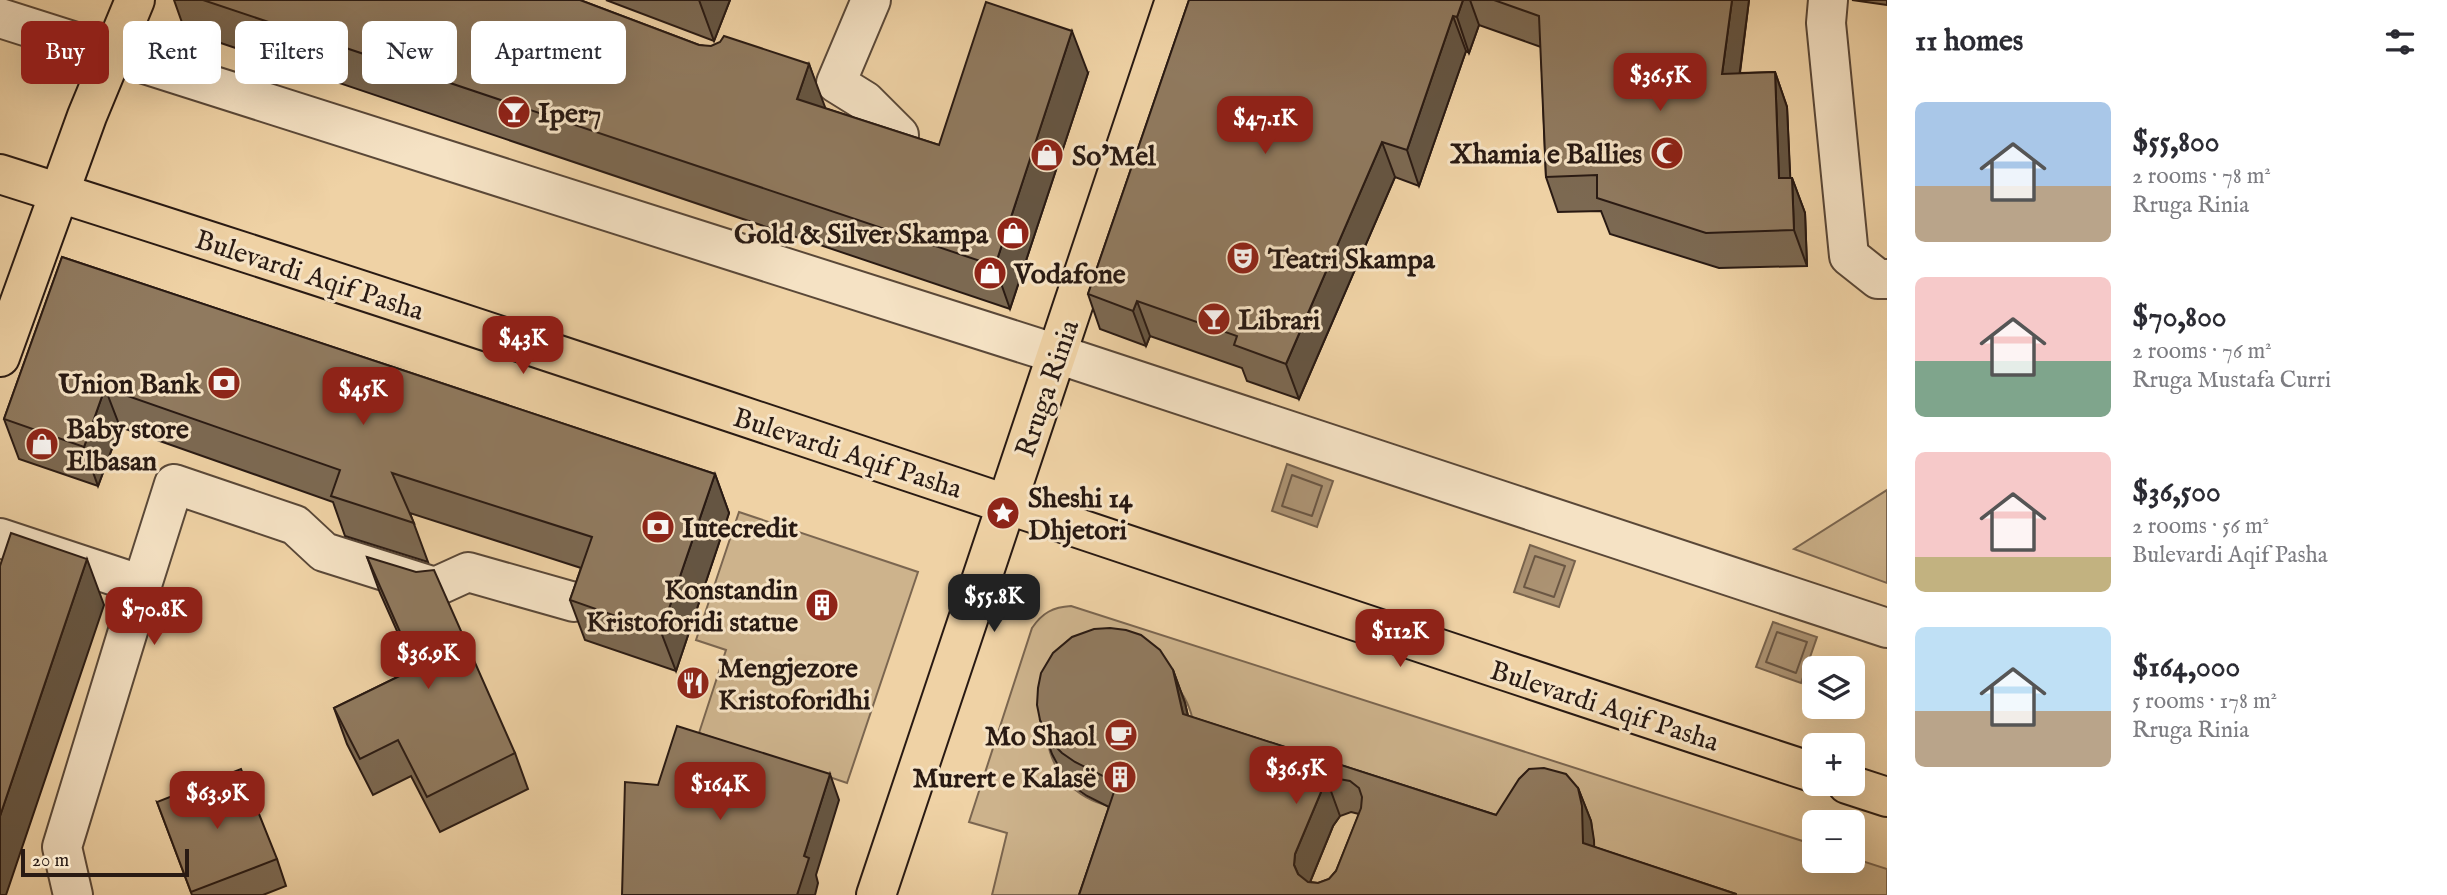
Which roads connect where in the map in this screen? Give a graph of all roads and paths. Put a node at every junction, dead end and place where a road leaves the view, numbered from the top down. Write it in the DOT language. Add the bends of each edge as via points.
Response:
graph roads {
  1 [pos="135,0"];
  2 [pos="872,0"];
  3 [pos="1175,0"];
  4 [pos="1828,0"];
  5 [pos="0,18"];
  6 [pos="113,54"];
  7 [pos="899,135"];
  8 [pos="0,174"];
  9 [pos="59,191"];
  10 [pos="1887,279"];
  11 [pos="1057,354"];
  12 [pos="0,358"];
  13 [pos="1007,503"];
  14 [pos="0,538"];
  15 [pos="142,585"];
  16 [pos="574,602"];
  17 [pos="1887,628"];
  18 [pos="1802,770"];
  19 [pos="1865,790"];
  20 [pos="1887,797"];
  21 [pos="73,895"];
  22 [pos="876,895"];
  1 -- 6 [label="main road"];
  2 -- 7 [label="street" via="836,83 865,102"];
  3 -- 11 [label="main road, Rruga Rinia"];
  4 -- 10 [label="street" via="1826,23 1849,256 1878,279"];
  5 -- 6 [label="street"];
  6 -- 9 [label="main road"];
  6 -- 11 [label="street"];
  8 -- 9 [label="main road, Bulevardi Aqif Pasha"];
  9 -- 12 [label="main road"];
  9 -- 13 [label="main road, Bulevardi Aqif Pasha"];
  11 -- 13 [label="main road, Rruga Rinia"];
  11 -- 17 [label="street"];
  13 -- 18 [label="main road, Bulevardi Aqif Pasha"];
  13 -- 22 [label="main road, Rruga Rinia"];
  14 -- 15 [label="street"];
  15 -- 16 [label="street" via="174,484 295,525 324,552 435,587 468,572"];
  15 -- 21 [label="street" via="62,847"];
  19 -- 20 [label="main road"];
}
